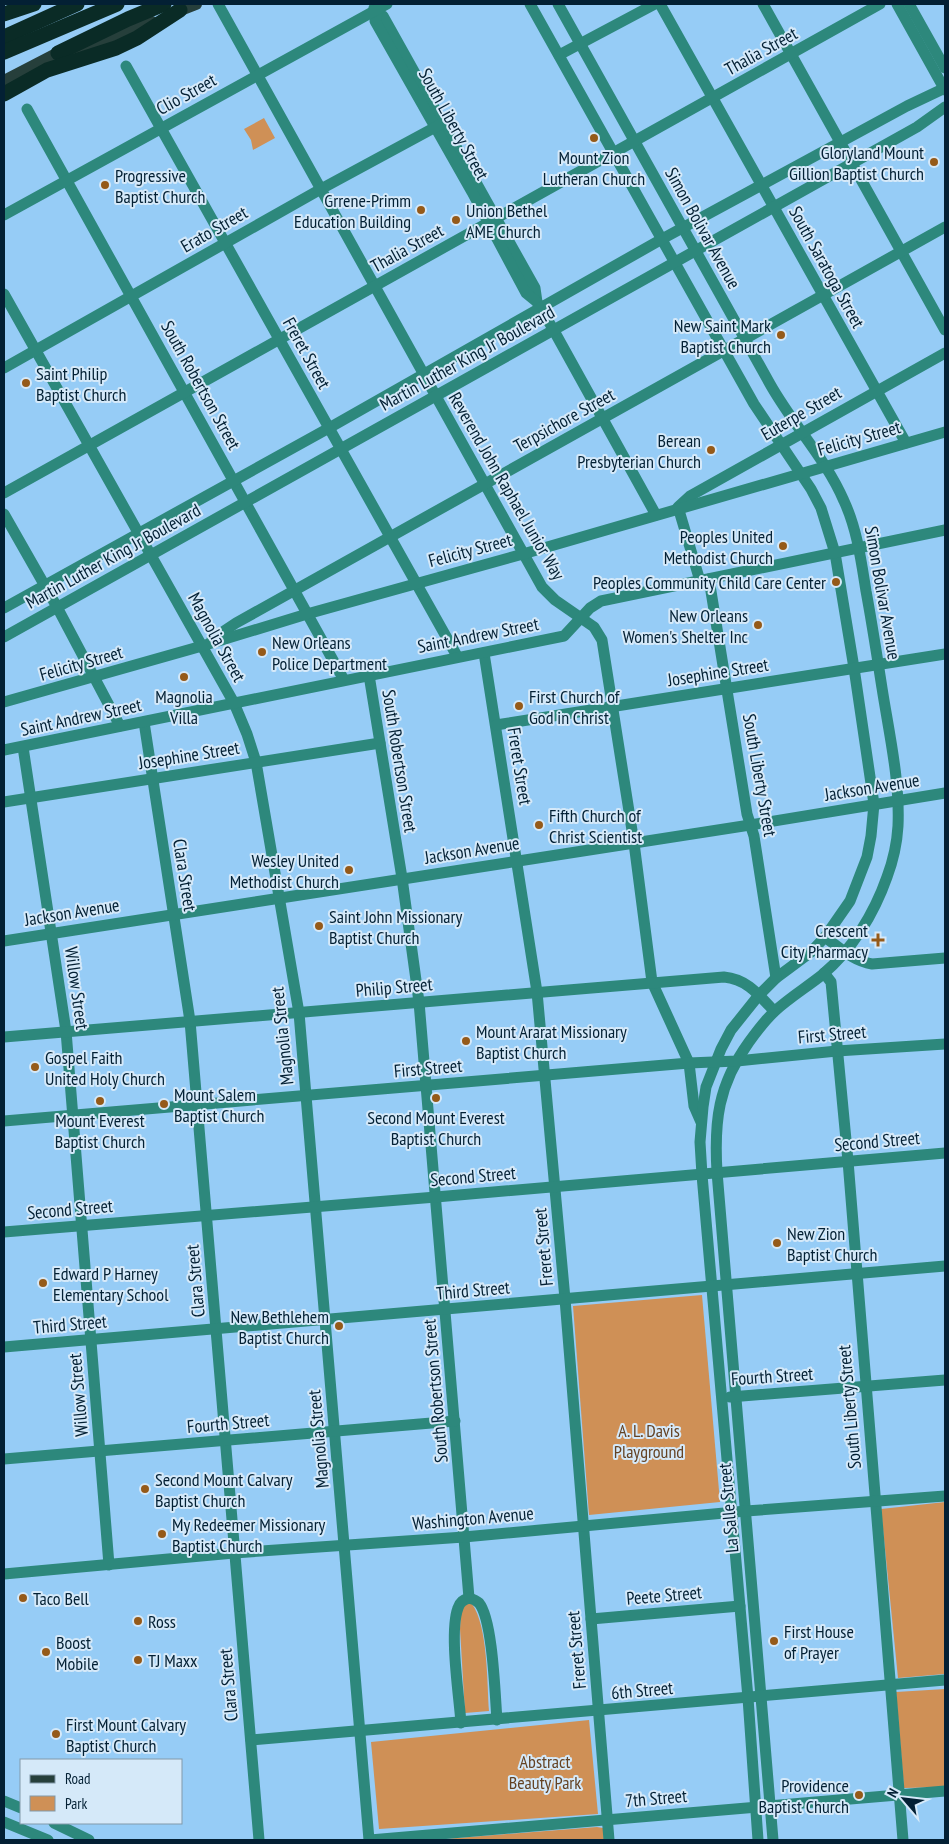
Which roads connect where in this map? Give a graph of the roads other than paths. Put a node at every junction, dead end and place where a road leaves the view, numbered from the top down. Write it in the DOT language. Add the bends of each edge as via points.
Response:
graph roads {
  1 [pos="23,4"];
  2 [pos="34,4"];
  3 [pos="68,4"];
  4 [pos="77,4"];
  5 [pos="117,4"];
  6 [pos="164,4"];
  7 [pos="196,4"];
  8 [pos="218,4"];
  9 [pos="387,4"];
  10 [pos="530,4"];
  11 [pos="558,4"];
  12 [pos="655,4"];
  13 [pos="660,4"];
  14 [pos="763,4"];
  15 [pos="880,4"];
  16 [pos="897,4"];
  17 [pos="909,4"];
  18 [pos="375,9"];
  19 [pos="180,10"];
  20 [pos="4,14"];
  21 [pos="76,20"];
  22 [pos="19,30"];
  23 [pos="4,36"];
  24 [pos="580,44"];
  25 [pos="4,52"];
  26 [pos="58,53"];
  27 [pos="790,54"];
  28 [pos="559,55"];
  29 [pos="4,63"];
  30 [pos="126,66"];
  31 [pos="945,68"];
  32 [pos="257,74"];
  33 [pos="4,80"];
  34 [pos="945,89"];
  35 [pos="4,94"];
  36 [pos="712,98"];
  37 [pos="945,107"];
  38 [pos="27,109"];
  39 [pos="438,125"];
  40 [pos="161,128"];
  41 [pos="635,141"];
  42 [pos="840,142"];
  43 [pos="614,153"];
  44 [pos="852,164"];
  45 [pos="66,180"];
  46 [pos="761,185"];
  47 [pos="321,189"];
  48 [pos="774,208"];
  49 [pos="4,215"];
  50 [pos="492,220"];
  51 [pos="945,227"];
  52 [pos="683,228"];
  53 [pos="662,240"];
  54 [pos="225,244"];
  55 [pos="696,251"];
  56 [pos="901,252"];
  57 [pos="675,263"];
  58 [pos="375,286"];
  59 [pos="4,294"];
  60 [pos="823,295"];
  61 [pos="132,296"];
  62 [pos="538,305"];
  63 [pos="553,330"];
  64 [pos="945,330"];
  65 [pos="745,338"];
  66 [pos="280,339"];
  67 [pos="36,350"];
  68 [pos="723,351"];
  69 [pos="945,353"];
  70 [pos="4,368"];
  71 [pos="423,374"];
  72 [pos="876,390"];
  73 [pos="185,392"];
  74 [pos="435,395"];
  75 [pos="603,418"];
  76 [pos="329,428"];
  77 [pos="801,432"];
  78 [pos="945,432"];
  79 [pos="906,443"];
  80 [pos="90,445"];
  81 [pos="780,445"];
  82 [pos="340,448"];
  83 [pos="825,466"];
  84 [pos="800,473"];
  85 [pos="233,480"];
  86 [pos="485,484"];
  87 [pos="4,493"];
  88 [pos="246,502"];
  89 [pos="678,508"];
  90 [pos="4,514"];
  91 [pos="656,515"];
  92 [pos="945,530"];
  93 [pos="139,532"];
  94 [pos="391,537"];
  95 [pos="859,548"];
  96 [pos="835,553"];
  97 [pos="523,554"];
  98 [pos="150,555"];
  99 [pos="704,580"];
  100 [pos="416,583"];
  101 [pos="44,584"];
  102 [pos="295,590"];
  103 [pos="57,607"];
  104 [pos="4,608"];
  105 [pos="308,614"];
  106 [pos="581,617"];
  107 [pos="4,637"];
  108 [pos="202,646"];
  109 [pos="484,653"];
  110 [pos="945,654"];
  111 [pos="457,656"];
  112 [pos="879,665"];
  113 [pos="854,668"];
  114 [pos="369,675"];
  115 [pos="95,677"];
  116 [pos="344,680"];
  117 [pos="727,688"];
  118 [pos="4,702"];
  119 [pos="234,703"];
  120 [pos="612,707"];
  121 [pos="144,722"];
  122 [pos="496,725"];
  123 [pos="120,726"];
  124 [pos="380,743"];
  125 [pos="23,747"];
  126 [pos="5,748"];
  127 [pos="256,762"];
  128 [pos="153,779"];
  129 [pos="945,793"];
  130 [pos="32,797"];
  131 [pos="898,800"];
  132 [pos="4,802"];
  133 [pos="874,804"];
  134 [pos="750,825"];
  135 [pos="634,843"];
  136 [pos="517,860"];
  137 [pos="402,878"];
  138 [pos="280,897"];
  139 [pos="174,914"];
  140 [pos="52,933"];
  141 [pos="825,937"];
  142 [pos="4,941"];
  143 [pos="845,952"];
  144 [pos="945,958"];
  145 [pos="824,973"];
  146 [pos="776,978"];
  147 [pos="652,982"];
  148 [pos="537,992"];
  149 [pos="759,995"];
  150 [pos="419,1002"];
  151 [pos="774,1011"];
  152 [pos="299,1013"];
  153 [pos="190,1021"];
  154 [pos="66,1031"];
  155 [pos="4,1037"];
  156 [pos="945,1044"];
  157 [pos="836,1050"];
  158 [pos="737,1061"];
  159 [pos="714,1062"];
  160 [pos="689,1063"];
  161 [pos="544,1076"];
  162 [pos="426,1086"];
  163 [pos="306,1096"];
  164 [pos="197,1105"];
  165 [pos="72,1116"];
  166 [pos="4,1121"];
  167 [pos="702,1124"];
  168 [pos="945,1153"];
  169 [pos="848,1161"];
  170 [pos="717,1172"];
  171 [pos="702,1175"];
  172 [pos="555,1186"];
  173 [pos="436,1197"];
  174 [pos="316,1207"];
  175 [pos="207,1216"];
  176 [pos="81,1226"];
  177 [pos="4,1232"];
  178 [pos="945,1266"];
  179 [pos="856,1273"];
  180 [pos="727,1286"];
  181 [pos="712,1287"];
  182 [pos="565,1300"];
  183 [pos="445,1310"];
  184 [pos="325,1320"];
  185 [pos="217,1329"];
  186 [pos="91,1340"];
  187 [pos="4,1347"];
  188 [pos="945,1380"];
  189 [pos="865,1387"];
  190 [pos="736,1397"];
  191 [pos="721,1398"];
  192 [pos="455,1421"];
  193 [pos="335,1432"];
  194 [pos="226,1441"];
  195 [pos="100,1451"];
  196 [pos="4,1459"];
  197 [pos="945,1496"];
  198 [pos="874,1501"];
  199 [pos="746,1511"];
  200 [pos="731,1512"];
  201 [pos="583,1527"];
  202 [pos="464,1537"];
  203 [pos="344,1546"];
  204 [pos="234,1553"];
  205 [pos="109,1565"];
  206 [pos="4,1574"];
  207 [pos="469,1598"];
  208 [pos="740,1606"];
  209 [pos="591,1619"];
  210 [pos="945,1680"];
  211 [pos="890,1685"];
  212 [pos="761,1697"];
  213 [pos="748,1698"];
  214 [pos="599,1711"];
  215 [pos="497,1720"];
  216 [pos="461,1723"];
  217 [pos="360,1731"];
  218 [pos="251,1740"];
  219 [pos="945,1791"];
  220 [pos="900,1795"];
  221 [pos="4,1801"];
  222 [pos="770,1806"];
  223 [pos="757,1807"];
  224 [pos="20,1808"];
  225 [pos="608,1820"];
  226 [pos="4,1822"];
  227 [pos="56,1824"];
  228 [pos="48,1840"];
  229 [pos="89,1840"];
  230 [pos="259,1840"];
  231 [pos="369,1840"];
  232 [pos="610,1840"];
  233 [pos="758,1840"];
  234 [pos="773,1840"];
  235 [pos="903,1840"];
  1 -- 20 [label="main road"];
  2 -- 20 [label="highway"];
  3 -- 22 [label="highway"];
  4 -- 22 [label="highway"];
  5 -- 21 [label="highway"];
  6 -- 26 [label="highway"];
  7 -- 19 [label="main road"];
  8 -- 32 [label="street, Reverend John Raphael Junior Way"];
  9 -- 18 [label="street, Clio Street"];
  10 -- 28 [label="street"];
  11 -- 24 [label="street, Simon Bolivar Avenue"];
  12 -- 24 [label="street"];
  13 -- 36 [label="street, South Saratoga Street"];
  14 -- 27 [label="street"];
  15 -- 27 [label="street, Thalia Street"];
  16 -- 34 [label="street"];
  17 -- 31 [label="street"];
  18 -- 32 [label="street, Clio Street"];
  18 -- 39 [label="street, South Liberty Street" via="375,21"];
  19 -- 26 [label="main road" via="121,36"];
  19 -- 35 [label="highway" via="137,38 47,70"];
  21 -- 25 [label="highway"];
  21 -- 29 [label="highway" via="55,37"];
  22 -- 23 [label="highway"];
  24 -- 28 [label="street"];
  24 -- 41 [label="street, Simon Bolivar Avenue"];
  26 -- 33 [label="main road"];
  27 -- 36 [label="street, Thalia Street"];
  27 -- 42 [label="street"];
  28 -- 43 [label="street"];
  30 -- 40 [label="street, Freret Street"];
  32 -- 40 [label="street, Clio Street"];
  32 -- 47 [label="street, Reverend John Raphael Junior Way"];
  34 -- 42 [label="street, Martin Luther King Jr Boulevard"];
  36 -- 41 [label="street, Thalia Street"];
  36 -- 46 [label="street, South Saratoga Street"];
  37 -- 44 [label="street, Martin Luther King Jr Boulevard"];
  38 -- 45 [label="street, South Robertson Street"];
  39 -- 47 [label="street, Erato Street"];
  39 -- 50 [label="street, South Liberty Street"];
  40 -- 45 [label="street, Clio Street"];
  40 -- 54 [label="street, Freret Street"];
  41 -- 43 [label="street, Thalia Street"];
  41 -- 52 [label="street, Simon Bolivar Avenue"];
  42 -- 44 [label="street"];
  42 -- 46 [label="street, Martin Luther King Jr Boulevard"];
  43 -- 50 [label="street, Thalia Street"];
  43 -- 53 [label="street"];
  44 -- 48 [label="street, Martin Luther King Jr Boulevard"];
  44 -- 56 [label="street"];
  45 -- 49 [label="street, Clio Street"];
  45 -- 61 [label="street, South Robertson Street"];
  46 -- 48 [label="street, South Saratoga Street"];
  46 -- 52 [label="street, Martin Luther King Jr Boulevard"];
  47 -- 54 [label="street, Erato Street"];
  47 -- 58 [label="street, Reverend John Raphael Junior Way"];
  48 -- 55 [label="street, Martin Luther King Jr Boulevard"];
  48 -- 60 [label="street, South Saratoga Street"];
  50 -- 58 [label="street, Thalia Street"];
  50 -- 62 [label="street, South Liberty Street" via="526,293"];
  51 -- 56 [label="street, Terpsichore Street"];
  52 -- 53 [label="street, Martin Luther King Jr Boulevard"];
  52 -- 55 [label="street, Simon Bolivar Avenue"];
  53 -- 57 [label="street"];
  53 -- 62 [label="street, Martin Luther King Jr Boulevard"];
  54 -- 61 [label="street, Erato Street"];
  54 -- 66 [label="street, Freret Street"];
  55 -- 57 [label="street, Martin Luther King Jr Boulevard"];
  55 -- 65 [label="street, Simon Bolivar Avenue"];
  56 -- 60 [label="street, Terpsichore Street"];
  56 -- 64 [label="street"];
  57 -- 63 [label="street, Martin Luther King Jr Boulevard"];
  57 -- 68 [label="street"];
  58 -- 66 [label="street, Thalia Street"];
  58 -- 71 [label="street, Reverend John Raphael Junior Way"];
  59 -- 67 [label="street, Magnolia Street"];
  60 -- 65 [label="street, Terpsichore Street"];
  60 -- 72 [label="street, South Saratoga Street"];
  61 -- 67 [label="street, Erato Street"];
  61 -- 73 [label="street, South Robertson Street"];
  62 -- 63 [label="street, South Liberty Street"];
  62 -- 71 [label="street, Martin Luther King Jr Boulevard"];
  63 -- 74 [label="street, Martin Luther King Jr Boulevard"];
  63 -- 75 [label="street, South Liberty Street"];
  65 -- 68 [label="street, Terpsichore Street"];
  65 -- 77 [label="street, Simon Bolivar Avenue"];
  66 -- 73 [label="street, Thalia Street"];
  66 -- 76 [label="street, Freret Street"];
  67 -- 70 [label="street, Erato Street"];
  67 -- 80 [label="street, Magnolia Street"];
  68 -- 75 [label="street, Terpsichore Street"];
  68 -- 81 [label="street"];
  69 -- 72 [label="street, Euterpe Street"];
  71 -- 74 [label="street, Reverend John Raphael Junior Way"];
  71 -- 76 [label="street, Martin Luther King Jr Boulevard"];
  72 -- 77 [label="street, Euterpe Street"];
  72 -- 79 [label="street, South Saratoga Street"];
  73 -- 80 [label="street, Thalia Street"];
  73 -- 85 [label="street, South Robertson Street"];
  74 -- 82 [label="street, Martin Luther King Jr Boulevard"];
  74 -- 86 [label="street, Reverend John Raphael Junior Way"];
  75 -- 86 [label="street, Terpsichore Street"];
  75 -- 91 [label="street, South Liberty Street"];
  76 -- 82 [label="street, Freret Street"];
  76 -- 85 [label="street, Martin Luther King Jr Boulevard"];
  77 -- 81 [label="street, Euterpe Street"];
  77 -- 83 [label="street, Simon Bolivar Avenue"];
  78 -- 79 [label="street, Felicity Street"];
  79 -- 83 [label="street, Felicity Street"];
  80 -- 87 [label="street, Thalia Street"];
  80 -- 93 [label="street, Magnolia Street"];
  81 -- 84 [label="street"];
  81 -- 89 [label="street, Euterpe Street" via="690,496"];
  82 -- 88 [label="street, Martin Luther King Jr Boulevard"];
  82 -- 94 [label="street, Freret Street"];
  83 -- 84 [label="street, Felicity Street"];
  83 -- 95 [label="street, Simon Bolivar Avenue" via="844,501"];
  84 -- 89 [label="street, Felicity Street"];
  84 -- 96 [label="street" via="821,508"];
  85 -- 88 [label="street, South Robertson Street"];
  85 -- 93 [label="street, Martin Luther King Jr Boulevard"];
  86 -- 94 [label="street, Terpsichore Street"];
  86 -- 97 [label="street, Reverend John Raphael Junior Way"];
  88 -- 98 [label="street, Martin Luther King Jr Boulevard"];
  88 -- 102 [label="street, South Robertson Street"];
  89 -- 91 [label="street, Felicity Street"];
  89 -- 99 [label="street, South Liberty Street"];
  90 -- 101 [label="street"];
  91 -- 97 [label="street, Felicity Street"];
  92 -- 95 [label="street, Saint Andrew Street"];
  93 -- 98 [label="street, Magnolia Street"];
  93 -- 101 [label="street, Martin Luther King Jr Boulevard"];
  94 -- 100 [label="street, Freret Street"];
  94 -- 102 [label="street, Terpsichore Street"];
  95 -- 96 [label="street, Saint Andrew Street"];
  95 -- 112 [label="street, Simon Bolivar Avenue"];
  96 -- 99 [label="street, Saint Andrew Street"];
  96 -- 113 [label="street"];
  97 -- 100 [label="street, Felicity Street"];
  97 -- 106 [label="street, Reverend John Raphael Junior Way" via="547,593"];
  98 -- 103 [label="street, Martin Luther King Jr Boulevard"];
  98 -- 108 [label="street, Magnolia Street"];
  99 -- 106 [label="street, Saint Andrew Street" via="601,601"];
  99 -- 117 [label="street, South Liberty Street"];
  100 -- 105 [label="street, Felicity Street"];
  100 -- 111 [label="street, Freret Street"];
  101 -- 103 [label="street"];
  101 -- 104 [label="street, Martin Luther King Jr Boulevard"];
  102 -- 105 [label="street, South Robertson Street"];
  102 -- 108 [label="street, Terpsichore Street"];
  103 -- 107 [label="street, Martin Luther King Jr Boulevard"];
  103 -- 115 [label="street"];
  105 -- 108 [label="street, Felicity Street"];
  105 -- 116 [label="street, South Robertson Street"];
  106 -- 109 [label="street, Saint Andrew Street" via="564,636"];
  106 -- 120 [label="street, Reverend John Raphael Junior Way" via="602,640"];
  108 -- 115 [label="street, Felicity Street"];
  108 -- 119 [label="street, Magnolia Street"];
  109 -- 111 [label="street, Saint Andrew Street"];
  109 -- 122 [label="street, Freret Street"];
  110 -- 112 [label="street, Josephine Street"];
  111 -- 114 [label="street, Saint Andrew Street"];
  112 -- 113 [label="street, Josephine Street"];
  112 -- 131 [label="street, Simon Bolivar Avenue"];
  113 -- 117 [label="street, Josephine Street"];
  113 -- 133 [label="street"];
  114 -- 116 [label="street, Saint Andrew Street"];
  114 -- 124 [label="street, South Robertson Street"];
  115 -- 118 [label="street, Felicity Street"];
  115 -- 123 [label="street"];
  116 -- 119 [label="street, Saint Andrew Street"];
  117 -- 120 [label="street, Josephine Street"];
  117 -- 134 [label="street, South Liberty Street"];
  119 -- 121 [label="street, Saint Andrew Street"];
  119 -- 127 [label="street, Magnolia Street"];
  120 -- 122 [label="street, Josephine Street"];
  120 -- 135 [label="street, Reverend John Raphael Junior Way"];
  121 -- 123 [label="street, Saint Andrew Street"];
  121 -- 128 [label="street, Clara Street"];
  122 -- 136 [label="street, Freret Street"];
  123 -- 125 [label="street, Saint Andrew Street"];
  124 -- 127 [label="street, Josephine Street"];
  124 -- 137 [label="street, South Robertson Street"];
  125 -- 126 [label="street, Saint Andrew Street"];
  125 -- 130 [label="street, Willow Street"];
  127 -- 128 [label="street, Josephine Street"];
  127 -- 138 [label="street, Magnolia Street"];
  128 -- 130 [label="street, Josephine Street"];
  128 -- 139 [label="street, Clara Street"];
  129 -- 131 [label="street, Jackson Avenue"];
  130 -- 132 [label="street, Josephine Street"];
  130 -- 140 [label="street, Willow Street"];
  131 -- 133 [label="street, Jackson Avenue"];
  131 -- 143 [label="street, Simon Bolivar Avenue" via="896,846 888,874 871,912"];
  133 -- 134 [label="street, Jackson Avenue"];
  133 -- 141 [label="street" via="867,856 859,879 850,901"];
  134 -- 135 [label="street, Jackson Avenue"];
  134 -- 146 [label="street, South Liberty Street"];
  135 -- 136 [label="street, Jackson Avenue"];
  135 -- 147 [label="street, Reverend John Raphael Junior Way"];
  136 -- 137 [label="street, Jackson Avenue"];
  136 -- 148 [label="street, Freret Street"];
  137 -- 138 [label="street, Jackson Avenue"];
  137 -- 150 [label="street, South Robertson Street"];
  138 -- 139 [label="street, Jackson Avenue"];
  138 -- 152 [label="street, Magnolia Street"];
  139 -- 140 [label="street, Jackson Avenue"];
  139 -- 153 [label="street, Clara Street"];
  140 -- 142 [label="street, Jackson Avenue"];
  140 -- 154 [label="street, Willow Street"];
  141 -- 143 [label="street"];
  141 -- 146 [label="street" via="811,952"];
  143 -- 144 [label="street" via="862,963 872,964"];
  143 -- 145 [label="street, Simon Bolivar Avenue"];
  145 -- 151 [label="street, Simon Bolivar Avenue"];
  145 -- 157 [label="street, South Liberty Street" via="831,982"];
  146 -- 149 [label="street"];
  147 -- 148 [label="street, Philip Street"];
  147 -- 149 [label="street, Philip Street" via="732,977 751,986"];
  147 -- 160 [label="street, Reverend John Raphael Junior Way"];
  148 -- 150 [label="street, Philip Street"];
  148 -- 161 [label="street, Freret Street"];
  149 -- 151 [label="street, Philip Street"];
  149 -- 159 [label="street" via="731,1030"];
  150 -- 152 [label="street, Philip Street"];
  150 -- 162 [label="street, South Robertson Street"];
  151 -- 158 [label="street, Simon Bolivar Avenue"];
  152 -- 153 [label="street, Philip Street"];
  152 -- 163 [label="street, Magnolia Street"];
  153 -- 154 [label="street, Philip Street"];
  153 -- 164 [label="street, Clara Street"];
  154 -- 155 [label="street, Philip Street"];
  154 -- 165 [label="street, Willow Street"];
  156 -- 157 [label="street, First Street"];
  157 -- 158 [label="street, First Street"];
  157 -- 169 [label="street, South Liberty Street"];
  158 -- 159 [label="street, First Street"];
  158 -- 170 [label="street, Simon Bolivar Avenue" via="723,1090 718,1110"];
  159 -- 160 [label="street, First Street"];
  159 -- 167 [label="street" via="706,1087"];
  160 -- 161 [label="street, First Street"];
  160 -- 167 [label="street, Reverend John Raphael Junior Way" via="694,1106"];
  161 -- 162 [label="street, First Street"];
  161 -- 172 [label="street, Freret Street"];
  162 -- 163 [label="street, First Street"];
  162 -- 173 [label="street, South Robertson Street"];
  163 -- 164 [label="street, First Street"];
  163 -- 174 [label="street, Magnolia Street"];
  164 -- 165 [label="street, First Street"];
  164 -- 175 [label="street, Clara Street"];
  165 -- 166 [label="street, First Street"];
  165 -- 176 [label="street, Willow Street"];
  167 -- 171 [label="street"];
  168 -- 169 [label="street, Second Street"];
  169 -- 170 [label="street, Second Street"];
  169 -- 179 [label="street, South Liberty Street"];
  170 -- 171 [label="street, Second Street"];
  170 -- 180 [label="street, La Salle Street"];
  171 -- 172 [label="street, Second Street"];
  171 -- 181 [label="street, La Salle Street"];
  172 -- 173 [label="street, Second Street"];
  172 -- 182 [label="street, Freret Street"];
  173 -- 174 [label="street, Second Street"];
  173 -- 183 [label="street, South Robertson Street"];
  174 -- 175 [label="street, Second Street"];
  174 -- 184 [label="street, Magnolia Street"];
  175 -- 176 [label="street, Second Street"];
  175 -- 185 [label="street, Clara Street"];
  176 -- 177 [label="street, Second Street"];
  176 -- 186 [label="street, Willow Street"];
  178 -- 179 [label="street, Third Street"];
  179 -- 180 [label="street, Third Street"];
  179 -- 189 [label="street, South Liberty Street"];
  180 -- 181 [label="street, Third Street"];
  180 -- 190 [label="street, La Salle Street"];
  181 -- 182 [label="street, Third Street"];
  181 -- 191 [label="street, La Salle Street"];
  182 -- 183 [label="street, Third Street"];
  182 -- 201 [label="street, Freret Street"];
  183 -- 184 [label="street, Third Street"];
  183 -- 192 [label="street, South Robertson Street"];
  184 -- 185 [label="street, Third Street"];
  184 -- 193 [label="street, Magnolia Street"];
  185 -- 186 [label="street, Third Street"];
  185 -- 194 [label="street, Clara Street"];
  186 -- 187 [label="street, Third Street"];
  186 -- 195 [label="street, Willow Street"];
  188 -- 189 [label="street, Fourth Street"];
  189 -- 190 [label="street, Fourth Street"];
  189 -- 198 [label="street, South Liberty Street"];
  190 -- 191 [label="street, Fourth Street"];
  190 -- 199 [label="street, La Salle Street"];
  191 -- 200 [label="street, La Salle Street"];
  192 -- 193 [label="street, Fourth Street"];
  192 -- 202 [label="street, South Robertson Street"];
  193 -- 194 [label="street, Fourth Street"];
  193 -- 203 [label="street, Magnolia Street"];
  194 -- 195 [label="street, Fourth Street"];
  194 -- 204 [label="street, Clara Street"];
  195 -- 196 [label="street, Fourth Street"];
  195 -- 205 [label="street, Willow Street"];
  197 -- 198 [label="street, Washington Avenue"];
  198 -- 199 [label="street, Washington Avenue"];
  198 -- 211 [label="street, South Liberty Street"];
  199 -- 200 [label="street, Washington Avenue"];
  199 -- 212 [label="street, La Salle Street"];
  200 -- 201 [label="street, Washington Avenue"];
  200 -- 208 [label="street, La Salle Street"];
  201 -- 202 [label="street, Washington Avenue"];
  201 -- 209 [label="street, Freret Street"];
  202 -- 203 [label="street, Washington Avenue"];
  202 -- 207 [label="street, South Robertson Street"];
  203 -- 204 [label="street, Washington Avenue"];
  203 -- 217 [label="street, Magnolia Street"];
  204 -- 205 [label="street, Washington Avenue"];
  204 -- 218 [label="street, Clara Street"];
  205 -- 206 [label="street, Washington Avenue"];
  207 -- 215 [label="street" via="481,1605 488,1633"];
  207 -- 216 [label="street" via="460,1603 455,1632"];
  208 -- 209 [label="street, Peete Street"];
  208 -- 213 [label="street, La Salle Street"];
  209 -- 214 [label="street, Freret Street"];
  210 -- 211 [label="street, 6th Street"];
  211 -- 212 [label="street, 6th Street"];
  211 -- 220 [label="street, South Liberty Street"];
  212 -- 213 [label="street, 6th Street"];
  212 -- 222 [label="street, La Salle Street"];
  213 -- 214 [label="street, 6th Street"];
  213 -- 223 [label="street, La Salle Street"];
  214 -- 215 [label="street, 6th Street"];
  214 -- 225 [label="street, Freret Street"];
  215 -- 216 [label="street, 6th Street"];
  216 -- 217 [label="street, 6th Street"];
  217 -- 218 [label="street, 6th Street"];
  217 -- 231 [label="street, Magnolia Street"];
  218 -- 230 [label="street, Clara Street"];
  219 -- 220 [label="street, 7th Street"];
  220 -- 222 [label="street, 7th Street"];
  220 -- 235 [label="street, South Liberty Street"];
  221 -- 224 [label="street"];
  222 -- 223 [label="street, 7th Street"];
  222 -- 234 [label="street, La Salle Street"];
  223 -- 225 [label="street, 7th Street"];
  223 -- 233 [label="street, La Salle Street"];
  225 -- 231 [label="street, 7th Street"];
  225 -- 232 [label="street, Freret Street"];
  226 -- 228 [label="street"];
  227 -- 229 [label="street"];
}
